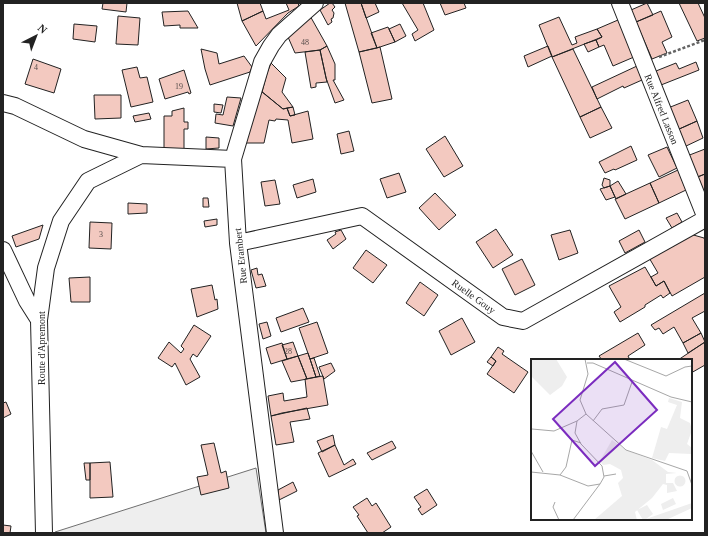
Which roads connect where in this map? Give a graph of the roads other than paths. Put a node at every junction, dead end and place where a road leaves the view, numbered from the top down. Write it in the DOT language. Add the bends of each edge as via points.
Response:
graph roads {
  1 [pos="315,3"];
  2 [pos="620,3"];
  3 [pos="3,103"];
  4 [pos="141,155"];
  5 [pos="233,159"];
  6 [pos="705,216"];
  7 [pos="705,219"];
  8 [pos="238,243"];
  9 [pos="3,250"];
  10 [pos="39,320"];
  11 [pos="44,533"];
  12 [pos="275,533"];
  1 -- 5 [label="street, Rue Erambert" via="279,35 262,62"];
  2 -- 6 [label="street, Rue Alfred Lasson"];
  3 -- 4 [label="street" via="15,106 84,140"];
  4 -- 5 [label="street, Route d'Apremont"];
  4 -- 10 [label="street, Route d'Apremont" via="88,181 61,221 46,268"];
  5 -- 8 [label="street, Rue Erambert"];
  7 -- 8 [label="street, Ruelle Gouy" via="523,321 503,317 362,216"];
  8 -- 12 [label="street, Rue Erambert"];
  9 -- 10 [label="street"];
  10 -- 11 [label="street, Route d'Apremont"];
}
